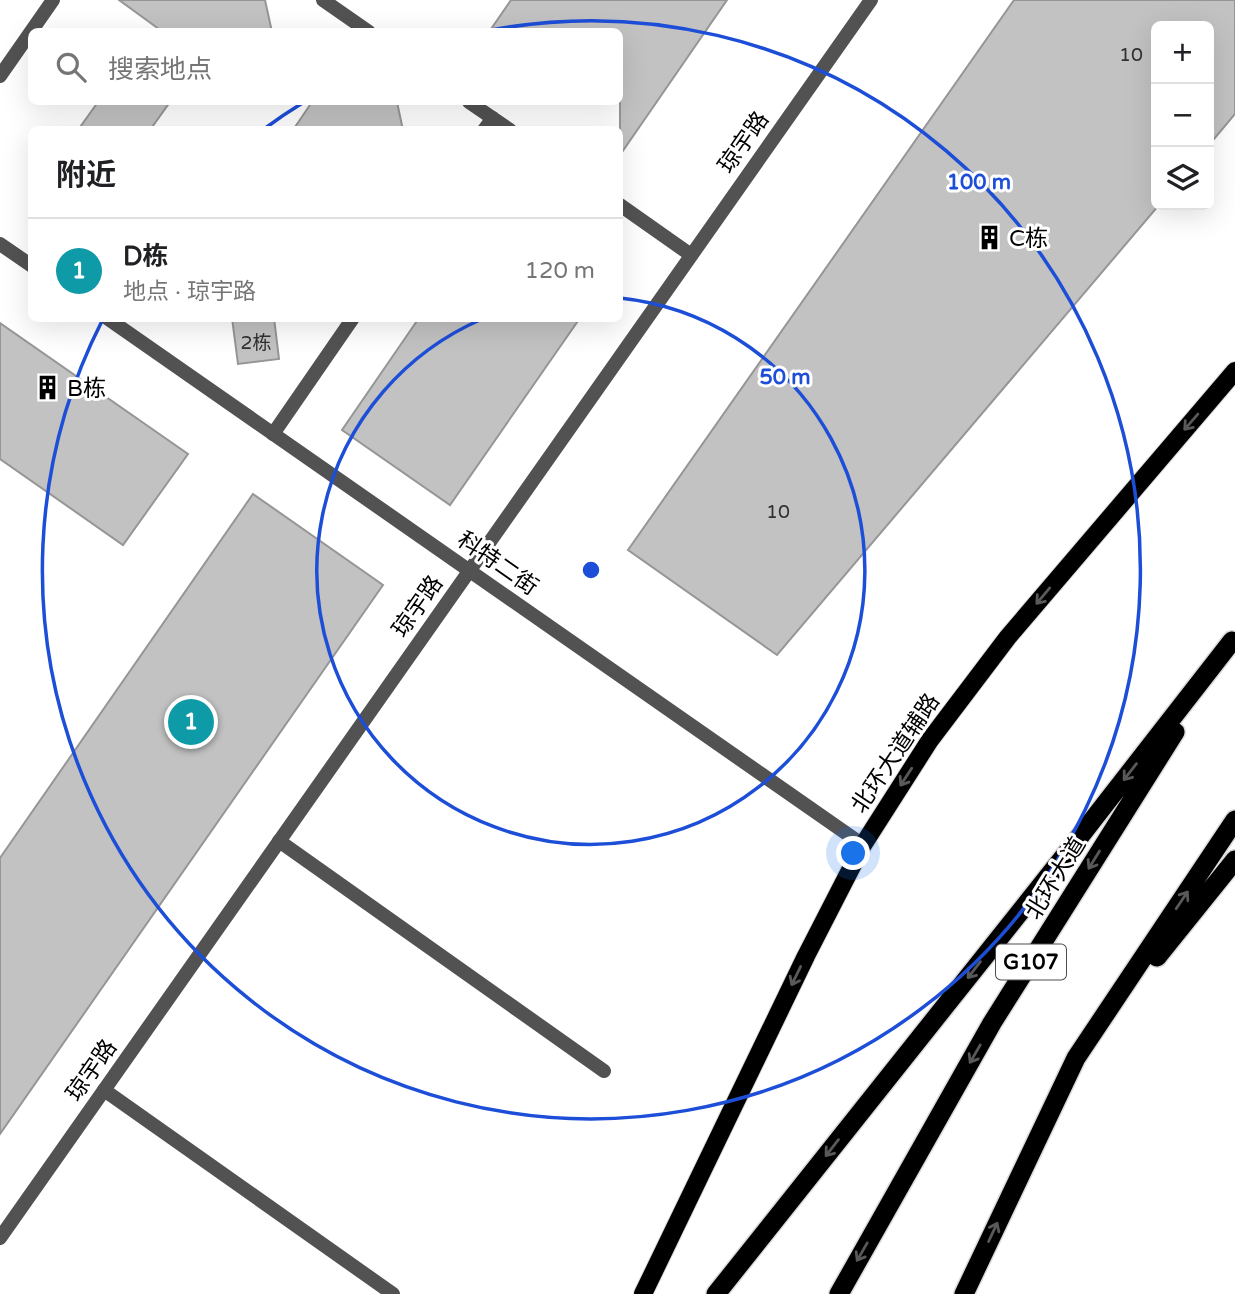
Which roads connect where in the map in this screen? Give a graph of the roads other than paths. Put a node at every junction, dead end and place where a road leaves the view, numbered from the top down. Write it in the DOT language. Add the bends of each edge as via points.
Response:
graph roads {
  1 [pos="53,0"];
  2 [pos="323,0"];
  3 [pos="871,0"];
  4 [pos="33,28"];
  5 [pos="363,28"];
  6 [pos="28,36"];
  7 [pos="0,76"];
  8 [pos="472,105"];
  9 [pos="489,124"];
  10 [pos="623,207"];
  11 [pos="0,244"];
  12 [pos="691,255"];
  13 [pos="28,263"];
  14 [pos="113,322"];
  15 [pos="351,322"];
  16 [pos="1235,371"];
  17 [pos="273,434"];
  18 [pos="470,570"];
  19 [pos="1233,639"];
  20 [pos="1235,820"];
  21 [pos="279,841"];
  22 [pos="863,845"];
  23 [pos="1235,860"];
  24 [pos="1076,1058"];
  25 [pos="604,1071"];
  26 [pos="104,1090"];
  27 [pos="0,1238"];
  28 [pos="393,1294"];
  29 [pos="643,1294"];
  30 [pos="716,1294"];
  31 [pos="839,1294"];
  32 [pos="964,1294"];
  1 -- 4 [label="street"];
  2 -- 5 [label="street"];
  3 -- 12 [label="street, 琼宇路"];
  6 -- 7 [label="street"];
  8 -- 9 [label="street"];
  10 -- 12 [label="street"];
  11 -- 13 [label="street"];
  12 -- 18 [label="street, 琼宇路"];
  14 -- 17 [label="street, 科特二街"];
  15 -- 17 [label="street"];
  16 -- 22 [label="main road, 北环大道辅路, one-way" via="1008,638 930,740"];
  17 -- 18 [label="street, 科特二街"];
  18 -- 21 [label="street, 琼宇路"];
  18 -- 22 [label="street, 科特二街"];
  19 -- 30 [label="highway, one-way"];
  19 -- 31 [label="highway, 北环大道 / G107, one-way" via="992,1023"];
  24 -- 20 [label="highway, one-way"];
  21 -- 25 [label="street"];
  21 -- 26 [label="street, 琼宇路"];
  22 -- 29 [label="main road, 北环大道辅路, one-way"];
  23 -- 24 [label="highway"];
  32 -- 24 [label="highway, one-way"];
  26 -- 27 [label="street, 琼宇路"];
  26 -- 28 [label="street"];
}
